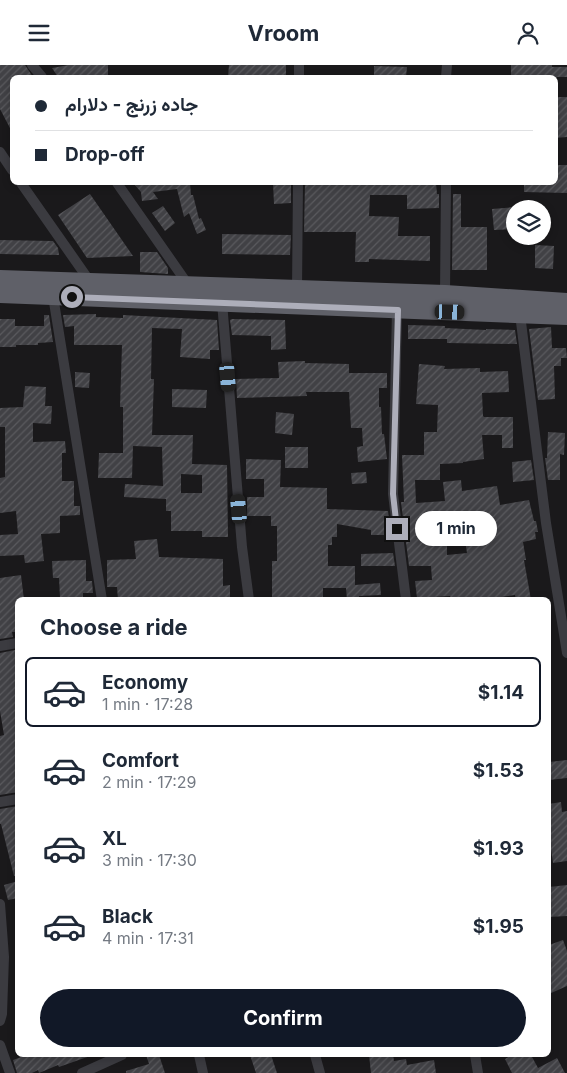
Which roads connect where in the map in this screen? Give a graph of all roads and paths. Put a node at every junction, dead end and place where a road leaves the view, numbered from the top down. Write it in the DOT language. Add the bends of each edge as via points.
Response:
graph roads {
  1 [pos="32,65"];
  2 [pos="40,75"];
  3 [pos="0,152"];
  4 [pos="10,167"];
  5 [pos="22,185"];
  6 [pos="118,185"];
  7 [pos="298,185"];
  8 [pos="446,185"];
  9 [pos="0,279"];
  10 [pos="92,283"];
  11 [pos="189,286"];
  12 [pos="298,290"];
  13 [pos="0,294"];
  14 [pos="444,294"];
  15 [pos="53,297"];
  16 [pos="222,302"];
  17 [pos="567,302"];
  18 [pos="398,310"];
  19 [pos="520,314"];
  20 [pos="567,316"];
  21 [pos="102,597"];
  22 [pos="249,597"];
  23 [pos="406,597"];
  24 [pos="15,643"];
  25 [pos="0,647"];
  26 [pos="567,653"];
  27 [pos="15,800"];
  28 [pos="0,802"];
  29 [pos="0,904"];
  30 [pos="0,1021"];
  31 [pos="0,1045"];
  32 [pos="118,1057"];
  33 [pos="199,1057"];
  34 [pos="316,1057"];
  35 [pos="475,1057"];
  36 [pos="10,1073"];
  37 [pos="82,1073"];
  38 [pos="203,1073"];
  39 [pos="320,1073"];
  40 [pos="478,1073"];
  1 -- 2 [label="street"];
  3 -- 4 [label="street"];
  5 -- 10 [label="street"];
  6 -- 11 [label="street"];
  7 -- 12 [label="street"];
  8 -- 14 [label="street"];
  9 -- 10 [label="highway"];
  10 -- 11 [label="highway"];
  11 -- 12 [label="highway"];
  12 -- 14 [label="highway"];
  13 -- 15 [label="highway"];
  14 -- 17 [label="highway"];
  15 -- 16 [label="highway"];
  15 -- 21 [label="street"];
  16 -- 18 [label="highway"];
  16 -- 22 [label="street"];
  18 -- 19 [label="highway"];
  18 -- 23 [label="street" via="393,494"];
  19 -- 20 [label="highway"];
  19 -- 26 [label="street" via="546,523"];
  24 -- 25 [label="street"];
  27 -- 28 [label="street"];
  29 -- 30 [label="street" via="4,957"];
  31 -- 36 [label="street"];
  32 -- 37 [label="street"];
  33 -- 38 [label="street"];
  34 -- 39 [label="street"];
  35 -- 40 [label="street"];
}
